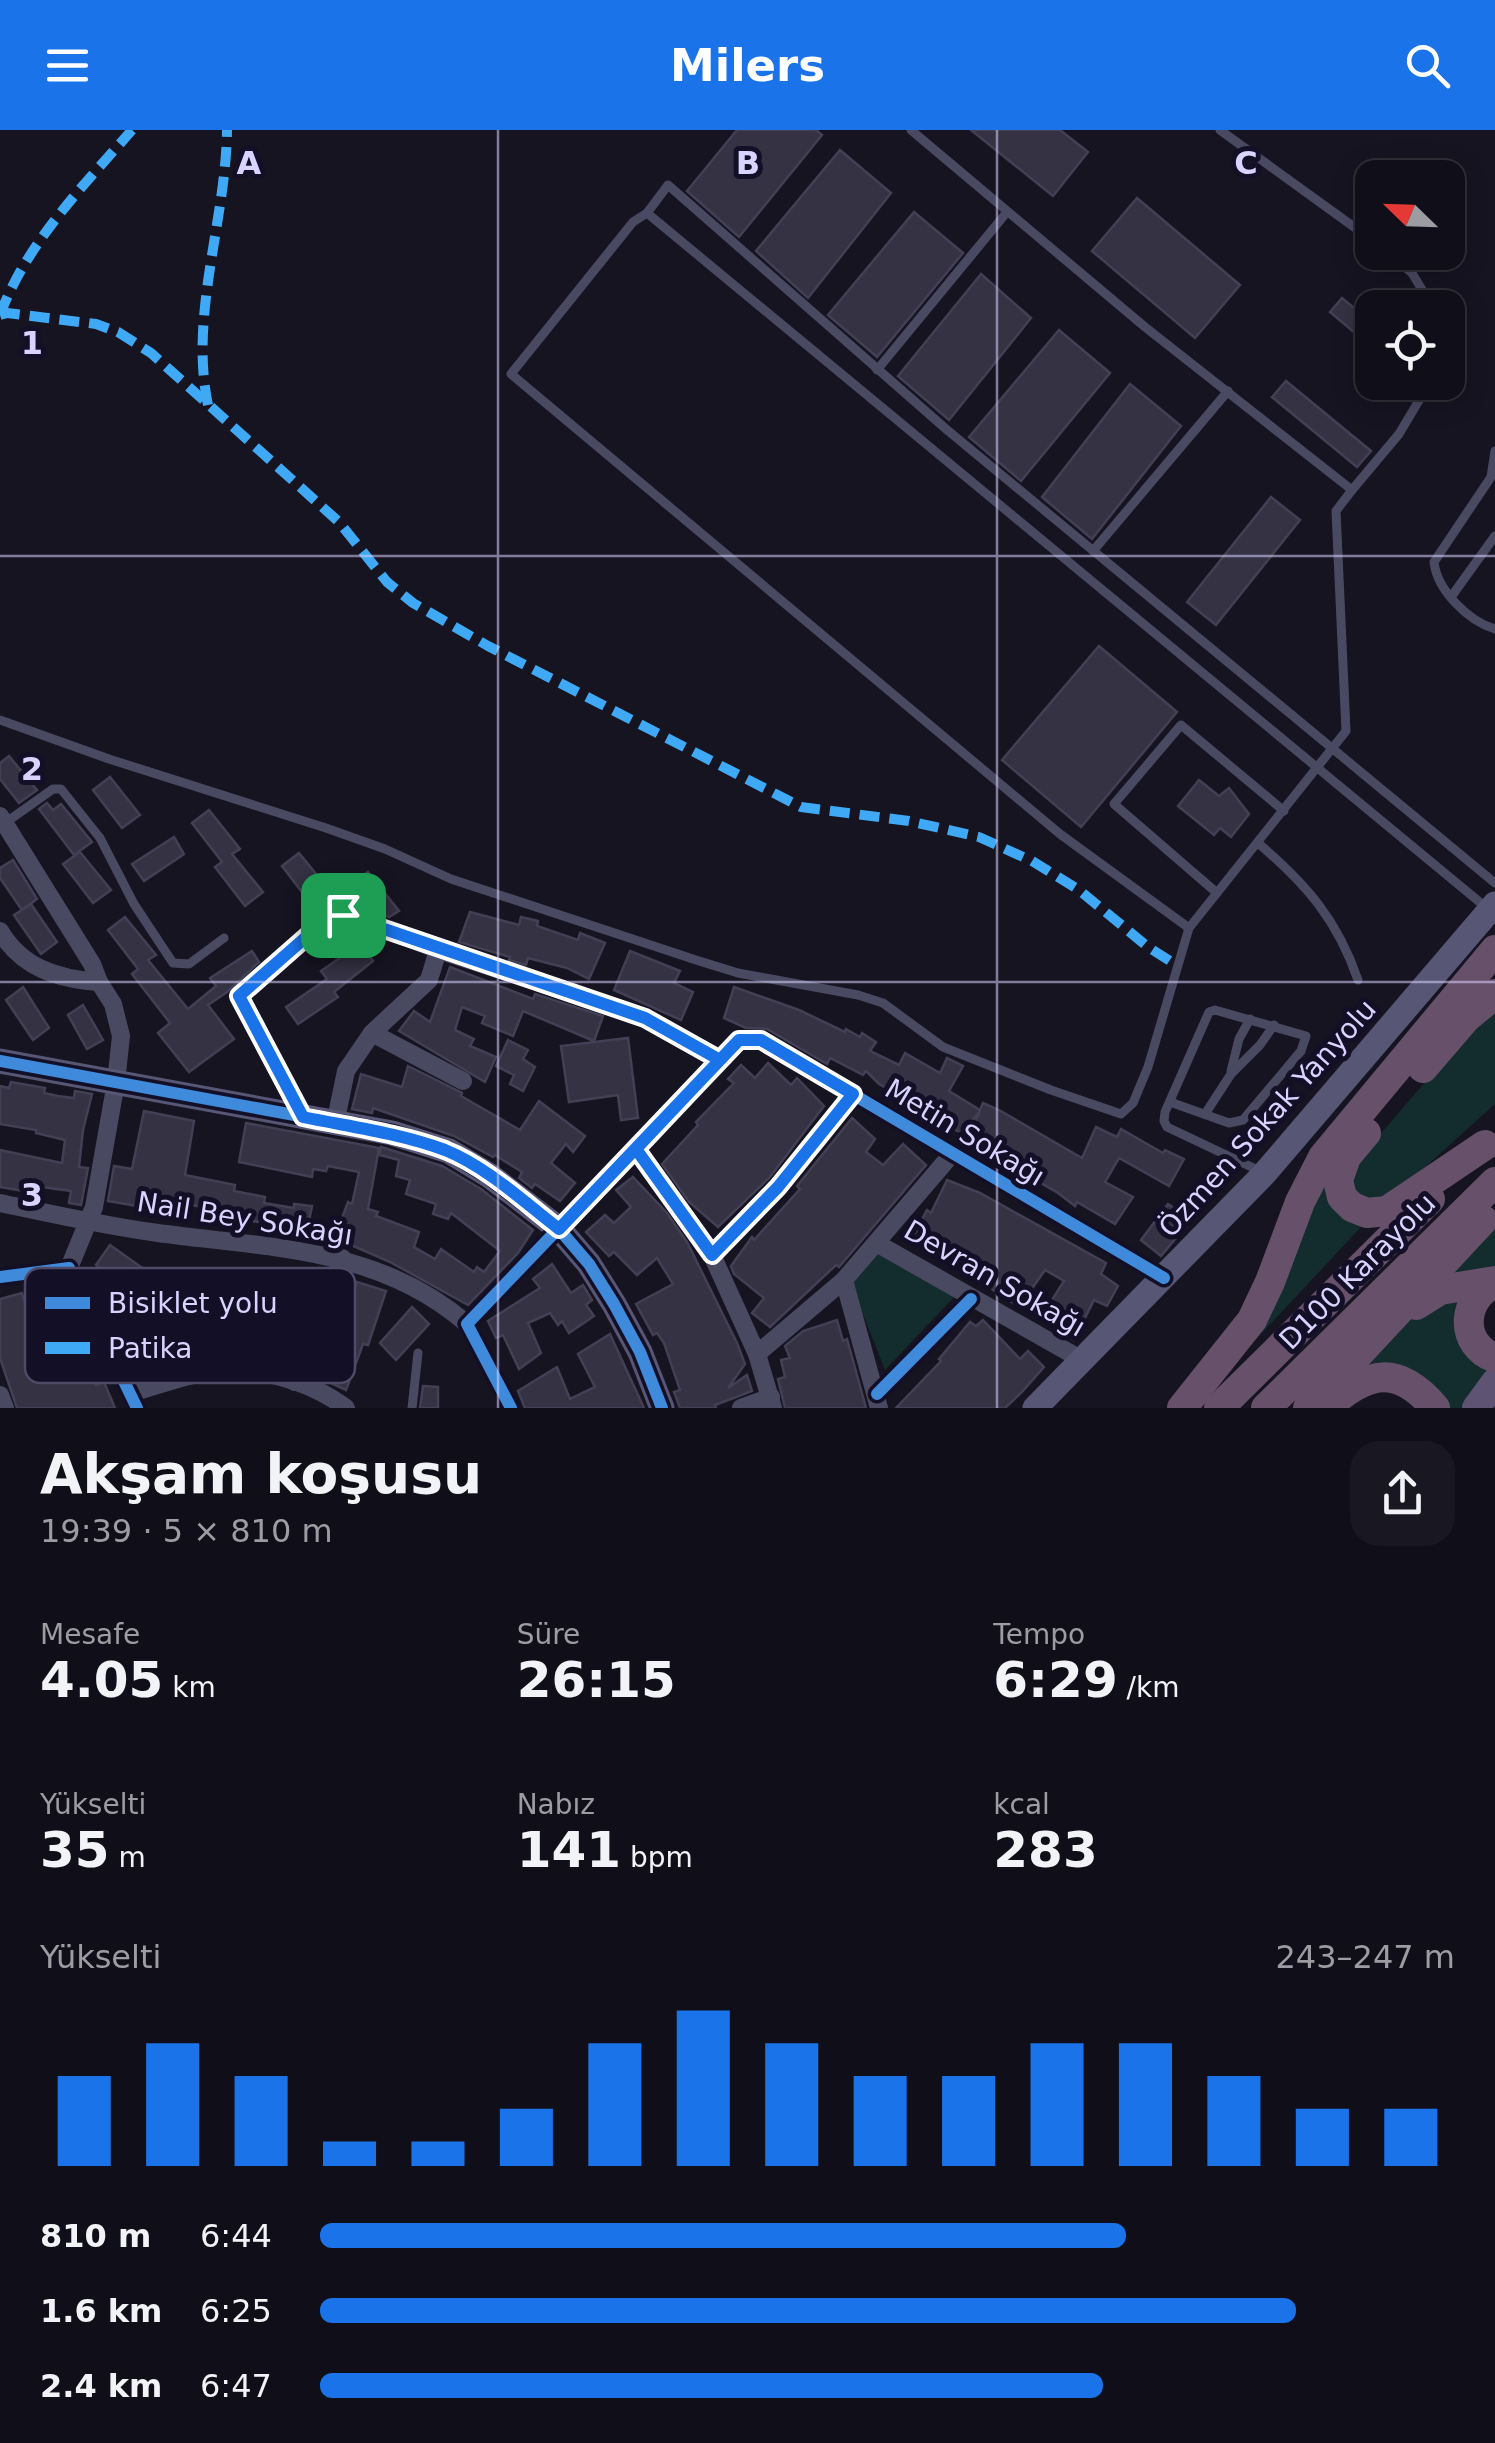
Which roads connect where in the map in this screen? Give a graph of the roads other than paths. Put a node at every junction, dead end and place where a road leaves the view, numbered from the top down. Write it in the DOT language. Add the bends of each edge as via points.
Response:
graph roads {
  1 [pos="912,130"];
  2 [pos="1220,130"];
  3 [pos="647,212"];
  4 [pos="1007,212"];
  5 [pos="1355,228"];
  6 [pos="877,370"];
  7 [pos="1228,391"];
  8 [pos="1419,400"];
  9 [pos="1495,451"];
  10 [pos="1493,480"];
  11 [pos="1352,490"];
  12 [pos="1495,536"];
  13 [pos="1092,552"];
  14 [pos="1451,597"];
  15 [pos="1495,629"];
  16 [pos="0,720"];
  17 [pos="1333,748"];
  18 [pos="1317,768"];
  19 [pos="1284,810"];
  20 [pos="2,822"];
  21 [pos="1258,842"];
  22 [pos="1495,883"];
  23 [pos="1217,893"];
  24 [pos="1492,907"];
  25 [pos="1189,928"];
  26 [pos="0,931"];
  27 [pos="224,938"];
  28 [pos="438,950"];
  29 [pos="1495,950"];
  30 [pos="1358,980"];
  31 [pos="98,982"];
  32 [pos="1495,994"];
  33 [pos="1250,1019"];
  34 [pos="1274,1024"];
  35 [pos="372,1033"];
  36 [pos="720,1060"];
  37 [pos="0,1062"];
  38 [pos="1231,1074"];
  39 [pos="116,1082"];
  40 [pos="464,1082"];
  41 [pos="853,1094"];
  42 [pos="1170,1102"];
  43 [pos="1190,1109"];
  44 [pos="1205,1114"];
  45 [pos="303,1117"];
  46 [pos="335,1124"];
  47 [pos="1180,1133"];
  48 [pos="1490,1140"];
  49 [pos="636,1149"];
  50 [pos="952,1154"];
  51 [pos="1264,1174"];
  52 [pos="1495,1182"];
  53 [pos="0,1203"];
  54 [pos="1495,1207"];
  55 [pos="88,1221"];
  56 [pos="559,1229"];
  57 [pos="878,1244"];
  58 [pos="712,1255"];
  59 [pos="342,1258"];
  60 [pos="68,1268"];
  61 [pos="338,1268"];
  62 [pos="25,1274"];
  63 [pos="0,1277"];
  64 [pos="1164,1278"];
  65 [pos="844,1280"];
  66 [pos="1495,1282"];
  67 [pos="971,1299"];
  68 [pos="467,1324"];
  69 [pos="418,1353"];
  70 [pos="757,1354"];
  71 [pos="1495,1358"];
  72 [pos="1084,1361"];
  73 [pos="1336,1378"];
  74 [pos="1495,1382"];
  75 [pos="181,1383"];
  76 [pos="297,1383"];
  77 [pos="0,1395"];
  78 [pos="878,1401"];
  79 [pos="772,1402"];
  80 [pos="134,1404"];
  81 [pos="4,1408"];
  82 [pos="346,1408"];
  83 [pos="412,1408"];
  84 [pos="511,1408"];
  85 [pos="662,1408"];
  86 [pos="741,1408"];
  87 [pos="1035,1408"];
  88 [pos="1182,1408"];
  89 [pos="1219,1408"];
  90 [pos="1266,1408"];
  91 [pos="1308,1408"];
  92 [pos="1326,1408"];
  93 [pos="1435,1408"];
  94 [pos="1476,1408"];
  1 -- 4 [label="lane"];
  2 -- 5 [label="lane"];
  3 -- 6 [label="lane" via="668,185"];
  3 -- 18 [label="lane"];
  3 -- 25 [label="lane" via="511,374 1060,834"];
  4 -- 6 [label="lane"];
  4 -- 7 [label="lane"];
  6 -- 13 [label="lane"];
  7 -- 11 [label="lane"];
  7 -- 13 [label="lane"];
  8 -- 11 [label="lane"];
  9 -- 10 [label="lane"];
  10 -- 14 [label="lane" via="1434,562"];
  11 -- 17 [label="lane" via="1336,511 1346,731"];
  12 -- 14 [label="lane"];
  13 -- 17 [label="lane"];
  14 -- 15 [label="lane"];
  16 -- 25 [label="lane" via="696,960 883,1003 943,1047 1120,1114 1133,1103 1148,1067"];
  17 -- 18 [label="lane"];
  17 -- 22 [label="lane"];
  18 -- 19 [label="lane"];
  18 -- 24 [label="lane"];
  19 -- 21 [label="lane"];
  19 -- 23 [label="lane" via="1181,724 1114,804"];
  20 -- 27 [label="lane" via="62,789 100,838 173,963 189,964"];
  20 -- 31 [label="street"];
  21 -- 23 [label="lane"];
  21 -- 30 [label="lane" via="1301,880 1336,926"];
  23 -- 25 [label="lane"];
  24 -- 51 [label="street, Özmen Sokak Yanyolu"];
  26 -- 31 [label="street" via="41,970"];
  28 -- 35 [label="street" via="429,980"];
  28 -- 36 [label="street" via="645,1018"];
  28 -- 45 [label="street" via="360,920 330,916 239,996"];
  29 -- 88 [label="highway" via="1322,1157 1252,1320"];
  31 -- 39 [label="street" via="113,1004 121,1036"];
  32 -- 48 [label="highway" via="1466,1018 1346,1156 1338,1180 1342,1197 1366,1213 1388,1211"];
  33 -- 34 [label="lane"];
  33 -- 38 [label="lane"];
  33 -- 42 [label="lane" via="1209,1012"];
  34 -- 38 [label="lane"];
  34 -- 44 [label="lane" via="1306,1036 1301,1051 1243,1120"];
  35 -- 40 [label="street"];
  35 -- 46 [label="street" via="346,1070"];
  36 -- 41 [label="street, Metin Sokağı" via="739,1040 761,1040"];
  36 -- 49 [label="street"];
  37 -- 39 [label="street"];
  38 -- 44 [label="lane"];
  39 -- 45 [label="street"];
  39 -- 55 [label="street"];
  41 -- 50 [label="street, Metin Sokağı"];
  41 -- 58 [label="street"];
  42 -- 43 [label="lane"];
  42 -- 47 [label="lane" via="1164,1122"];
  43 -- 44 [label="lane"];
  43 -- 47 [label="lane"];
  45 -- 46 [label="street"];
  46 -- 56 [label="street" via="448,1152"];
  47 -- 51 [label="lane"];
  48 -- 89 [label="highway, D100 Karayolu"];
  49 -- 56 [label="street"];
  49 -- 58 [label="street"];
  50 -- 57 [label="street"];
  50 -- 64 [label="street, Metin Sokağı"];
  51 -- 64 [label="street, Özmen Sokak Yanyolu"];
  52 -- 90 [label="highway, D100 Karayolu"];
  53 -- 55 [label="street, Nail Bey Sokağı"];
  54 -- 73 [label="highway"];
  55 -- 59 [label="street, Nail Bey Sokağı"];
  55 -- 60 [label="street"];
  56 -- 68 [label="street"];
  56 -- 85 [label="street" via="614,1304"];
  57 -- 65 [label="street"];
  57 -- 67 [label="street, Devran Sokağı"];
  58 -- 70 [label="street"];
  59 -- 61 [label="street"];
  59 -- 68 [label="street, Nail Bey Sokağı" via="391,1274"];
  62 -- 63 [label="street"];
  64 -- 72 [label="street, Özmen Sokak Yanyolu"];
  65 -- 70 [label="street"];
  65 -- 78 [label="street"];
  66 -- 71 [label="highway" via="1474,1302 1467,1323 1470,1337"];
  66 -- 73 [label="highway" via="1440,1290"];
  67 -- 72 [label="street, Devran Sokağı"];
  67 -- 78 [label="street"];
  68 -- 84 [label="street, Nail Bey Sokağı"];
  69 -- 83 [label="lane"];
  70 -- 79 [label="street"];
  72 -- 87 [label="street, Özmen Sokak Yanyolu"];
  73 -- 91 [label="highway"];
  74 -- 94 [label="main road"];
  75 -- 80 [label="street"];
  76 -- 82 [label="street"];
  77 -- 81 [label="street"];
  79 -- 86 [label="street"];
  92 -- 93 [label="highway" via="1348,1388 1394,1377"];
}
